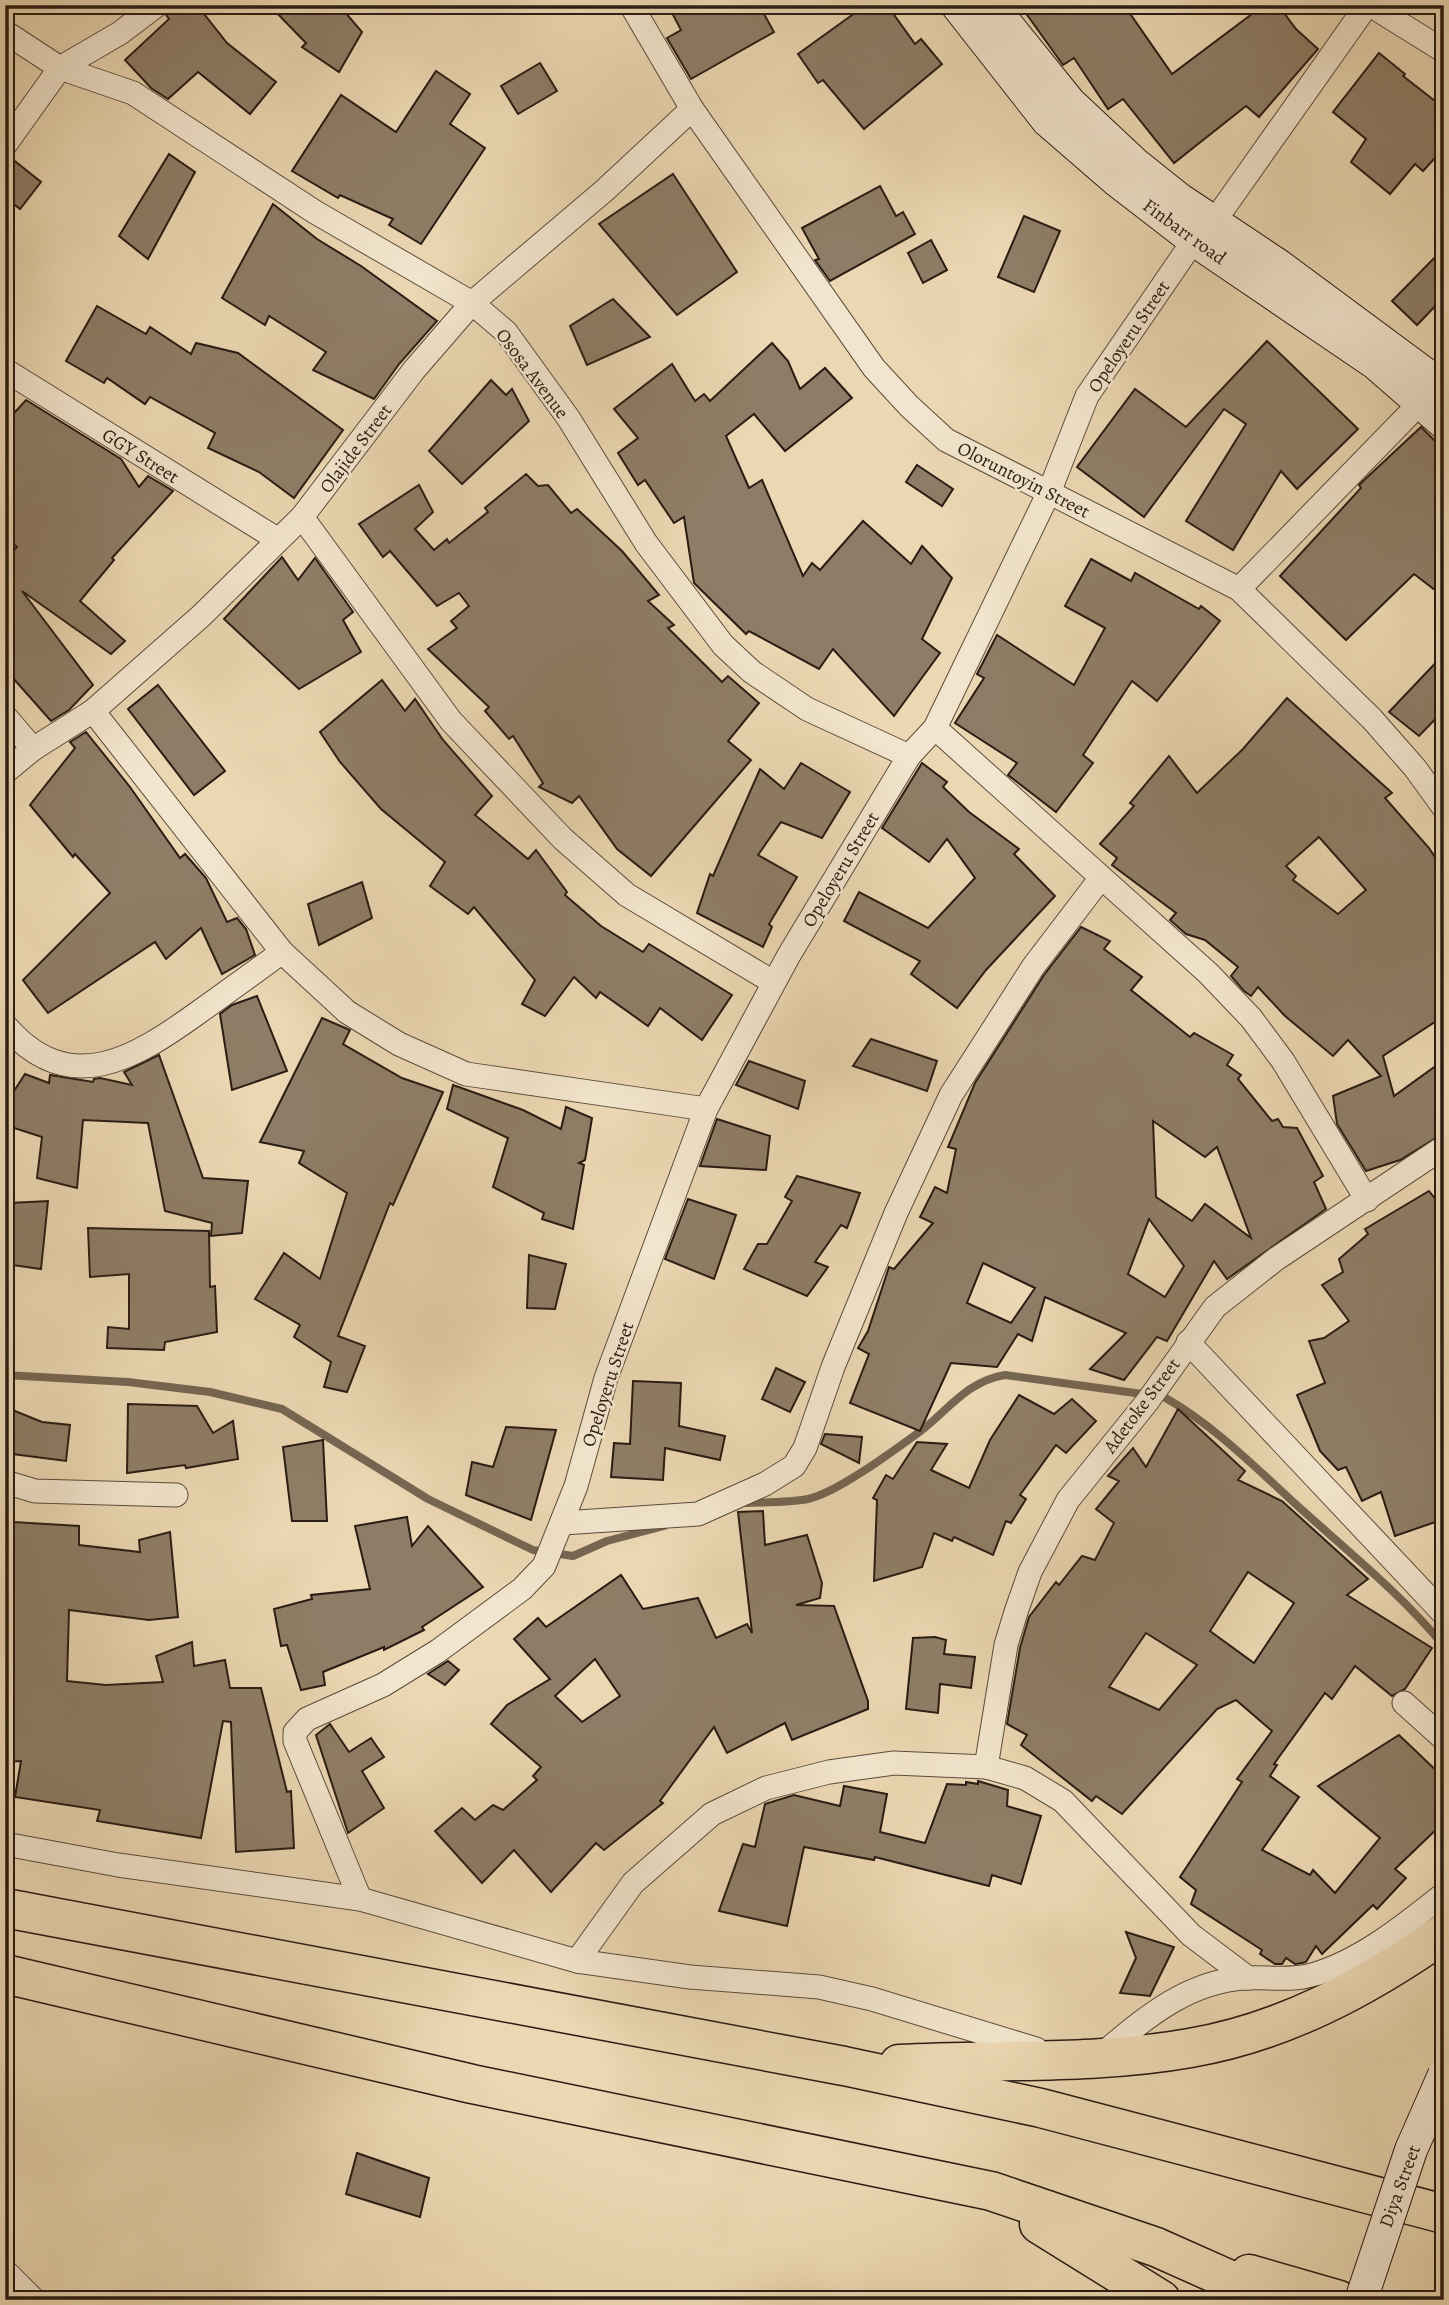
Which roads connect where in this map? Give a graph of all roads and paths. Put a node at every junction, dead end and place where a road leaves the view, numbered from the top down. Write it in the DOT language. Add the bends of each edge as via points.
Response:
graph roads {
  1 [pos="157,5"];
  2 [pos="631,5"];
  3 [pos="957,5"];
  4 [pos="990,5"];
  5 [pos="1369,5"];
  6 [pos="5,32"];
  7 [pos="1444,51"];
  8 [pos="60,68"];
  9 [pos="692,109"];
  10 [pos="1059,112"];
  11 [pos="5,145"];
  12 [pos="1203,231"];
  13 [pos="472,303"];
  14 [pos="5,370"];
  15 [pos="1436,404"];
  16 [pos="1050,490"];
  17 [pos="302,517"];
  18 [pos="277,539"];
  19 [pos="1239,589"];
  20 [pos="93,711"];
  21 [pos="5,716"];
  22 [pos="935,728"];
  23 [pos="33,749"];
  24 [pos="909,756"];
  25 [pos="5,772"];
  26 [pos="1444,808"];
  27 [pos="1100,879"];
  28 [pos="282,951"];
  29 [pos="774,982"];
  30 [pos="5,1025"];
  31 [pos="706,1109"];
  32 [pos="1443,1150"];
  33 [pos="1367,1200"];
  34 [pos="1188,1342"];
  35 [pos="5,1482"];
  36 [pos="176,1495"];
  37 [pos="561,1529"];
  38 [pos="1444,1614"];
  39 [pos="1404,1703"];
  40 [pos="1444,1739"];
  41 [pos="986,1767"];
  42 [pos="5,1844"];
  43 [pos="1444,1894"];
  44 [pos="360,1899"];
  45 [pos="5,1908"];
  46 [pos="1444,1933"];
  47 [pos="577,1961"];
  48 [pos="1248,1978"];
  49 [pos="21,1979"];
  50 [pos="1087,2058"];
  51 [pos="845,2066"];
  52 [pos="1444,2075"];
  53 [pos="991,2191"];
  54 [pos="1444,2214"];
  55 [pos="1156,2246"];
  56 [pos="5,2271"];
  57 [pos="34,2300"];
  58 [pos="1161,2300"];
  59 [pos="1275,2300"];
  60 [pos="1339,2300"];
  61 [pos="1361,2300"];
  1 -- 8 [label="street"];
  2 -- 9 [label="street, Oloruntoyin Street"];
  3 -- 10 [label="main road, Finbarr road"];
  4 -- 10 [label="main road, Finbarr road"];
  5 -- 7 [label="street"];
  5 -- 12 [label="street, Opeloyeru Street"];
  6 -- 8 [label="street, Ososa Avenue"];
  8 -- 11 [label="street"];
  8 -- 13 [label="street, Ososa Avenue" via="133,93 315,212"];
  9 -- 13 [label="street, Olajide Street" via="606,190"];
  9 -- 16 [label="street, Oloruntoyin Street" via="874,368 909,406 946,440"];
  10 -- 12 [label="main road, Finbarr road" via="1115,179"];
  12 -- 15 [label="main road, Finbarr road"];
  12 -- 16 [label="street, Opeloyeru Street" via="1087,396"];
  13 -- 17 [label="street, Olajide Street" via="414,370"];
  13 -- 24 [label="street, Ososa Avenue" via="506,332 569,419 646,543 723,645 752,672 807,709"];
  14 -- 18 [label="street, GGY Street"];
  15 -- 19 [label="street"];
  16 -- 19 [label="street, Oloruntoyin Street"];
  16 -- 22 [label="street, Opeloyeru Street"];
  17 -- 18 [label="street, Olajide Street"];
  17 -- 29 [label="street" via="451,721 563,839 627,895"];
  18 -- 20 [label="street, Olajide Street" via="201,616"];
  19 -- 26 [label="street, Oloruntoyin Street" via="1372,719"];
  20 -- 23 [label="street, Olajide Street"];
  20 -- 28 [label="street"];
  21 -- 23 [label="street"];
  22 -- 24 [label="street, Opeloyeru Street"];
  22 -- 27 [label="street"];
  23 -- 25 [label="street, Olajide Street"];
  24 -- 29 [label="street, Opeloyeru Street"];
  27 -- 33 [label="street" via="1208,973 1251,1018 1283,1061"];
  27 -- 37 [label="street" via="1033,967 951,1095 896,1213 794,1466 698,1514"];
  28 -- 30 [label="street" via="151,1046 108,1063 77,1067 57,1063 37,1054"];
  28 -- 31 [label="street" via="347,1012 399,1044 466,1074"];
  29 -- 31 [label="street, Opeloyeru Street"];
  31 -- 37 [label="street, Opeloyeru Street" via="606,1378"];
  32 -- 33 [label="street, Adetoke Street"];
  33 -- 34 [label="street, Adetoke Street" via="1276,1259 1215,1307"];
  34 -- 38 [label="street"];
  34 -- 41 [label="street, Adetoke Street" via="1147,1402 1068,1500 1030,1572 1006,1645"];
  35 -- 36 [label="street" via="35,1490"];
  37 -- 44 [label="street, Opeloyeru Street" via="544,1566 522,1589 438,1651 383,1685 307,1719 295,1731 295,1741"];
  39 -- 40 [label="street"];
  41 -- 47 [label="street" via="894,1763 829,1772 766,1788 712,1814 671,1848 633,1883"];
  41 -- 48 [label="street" via="1025,1778 1063,1801 1191,1935"];
  42 -- 44 [label="street" via="118,1866"];
  43 -- 48 [label="street" via="1391,1935 1344,1962 1311,1975"];
  44 -- 47 [label="street"];
  45 -- 51 [label="highway"];
  46 -- 50 [label="highway" via="1354,1991 1241,2037 1190,2049"];
  47 -- 50 [label="street" via="690,1977 819,1987 999,2040"];
  48 -- 50 [label="street" via="1219,1981 1173,1999"];
  49 -- 53 [label="highway" via="472,2084"];
  50 -- 51 [label="highway"];
  51 -- 54 [label="highway" via="1041,2108"];
  52 -- 61 [label="main road, Diya Street, bridge" via="1411,2150"];
  53 -- 55 [label="highway"];
  53 -- 58 [label="highway"];
  55 -- 59 [label="highway"];
  55 -- 60 [label="highway"];
  56 -- 57 [label="street"];
}
